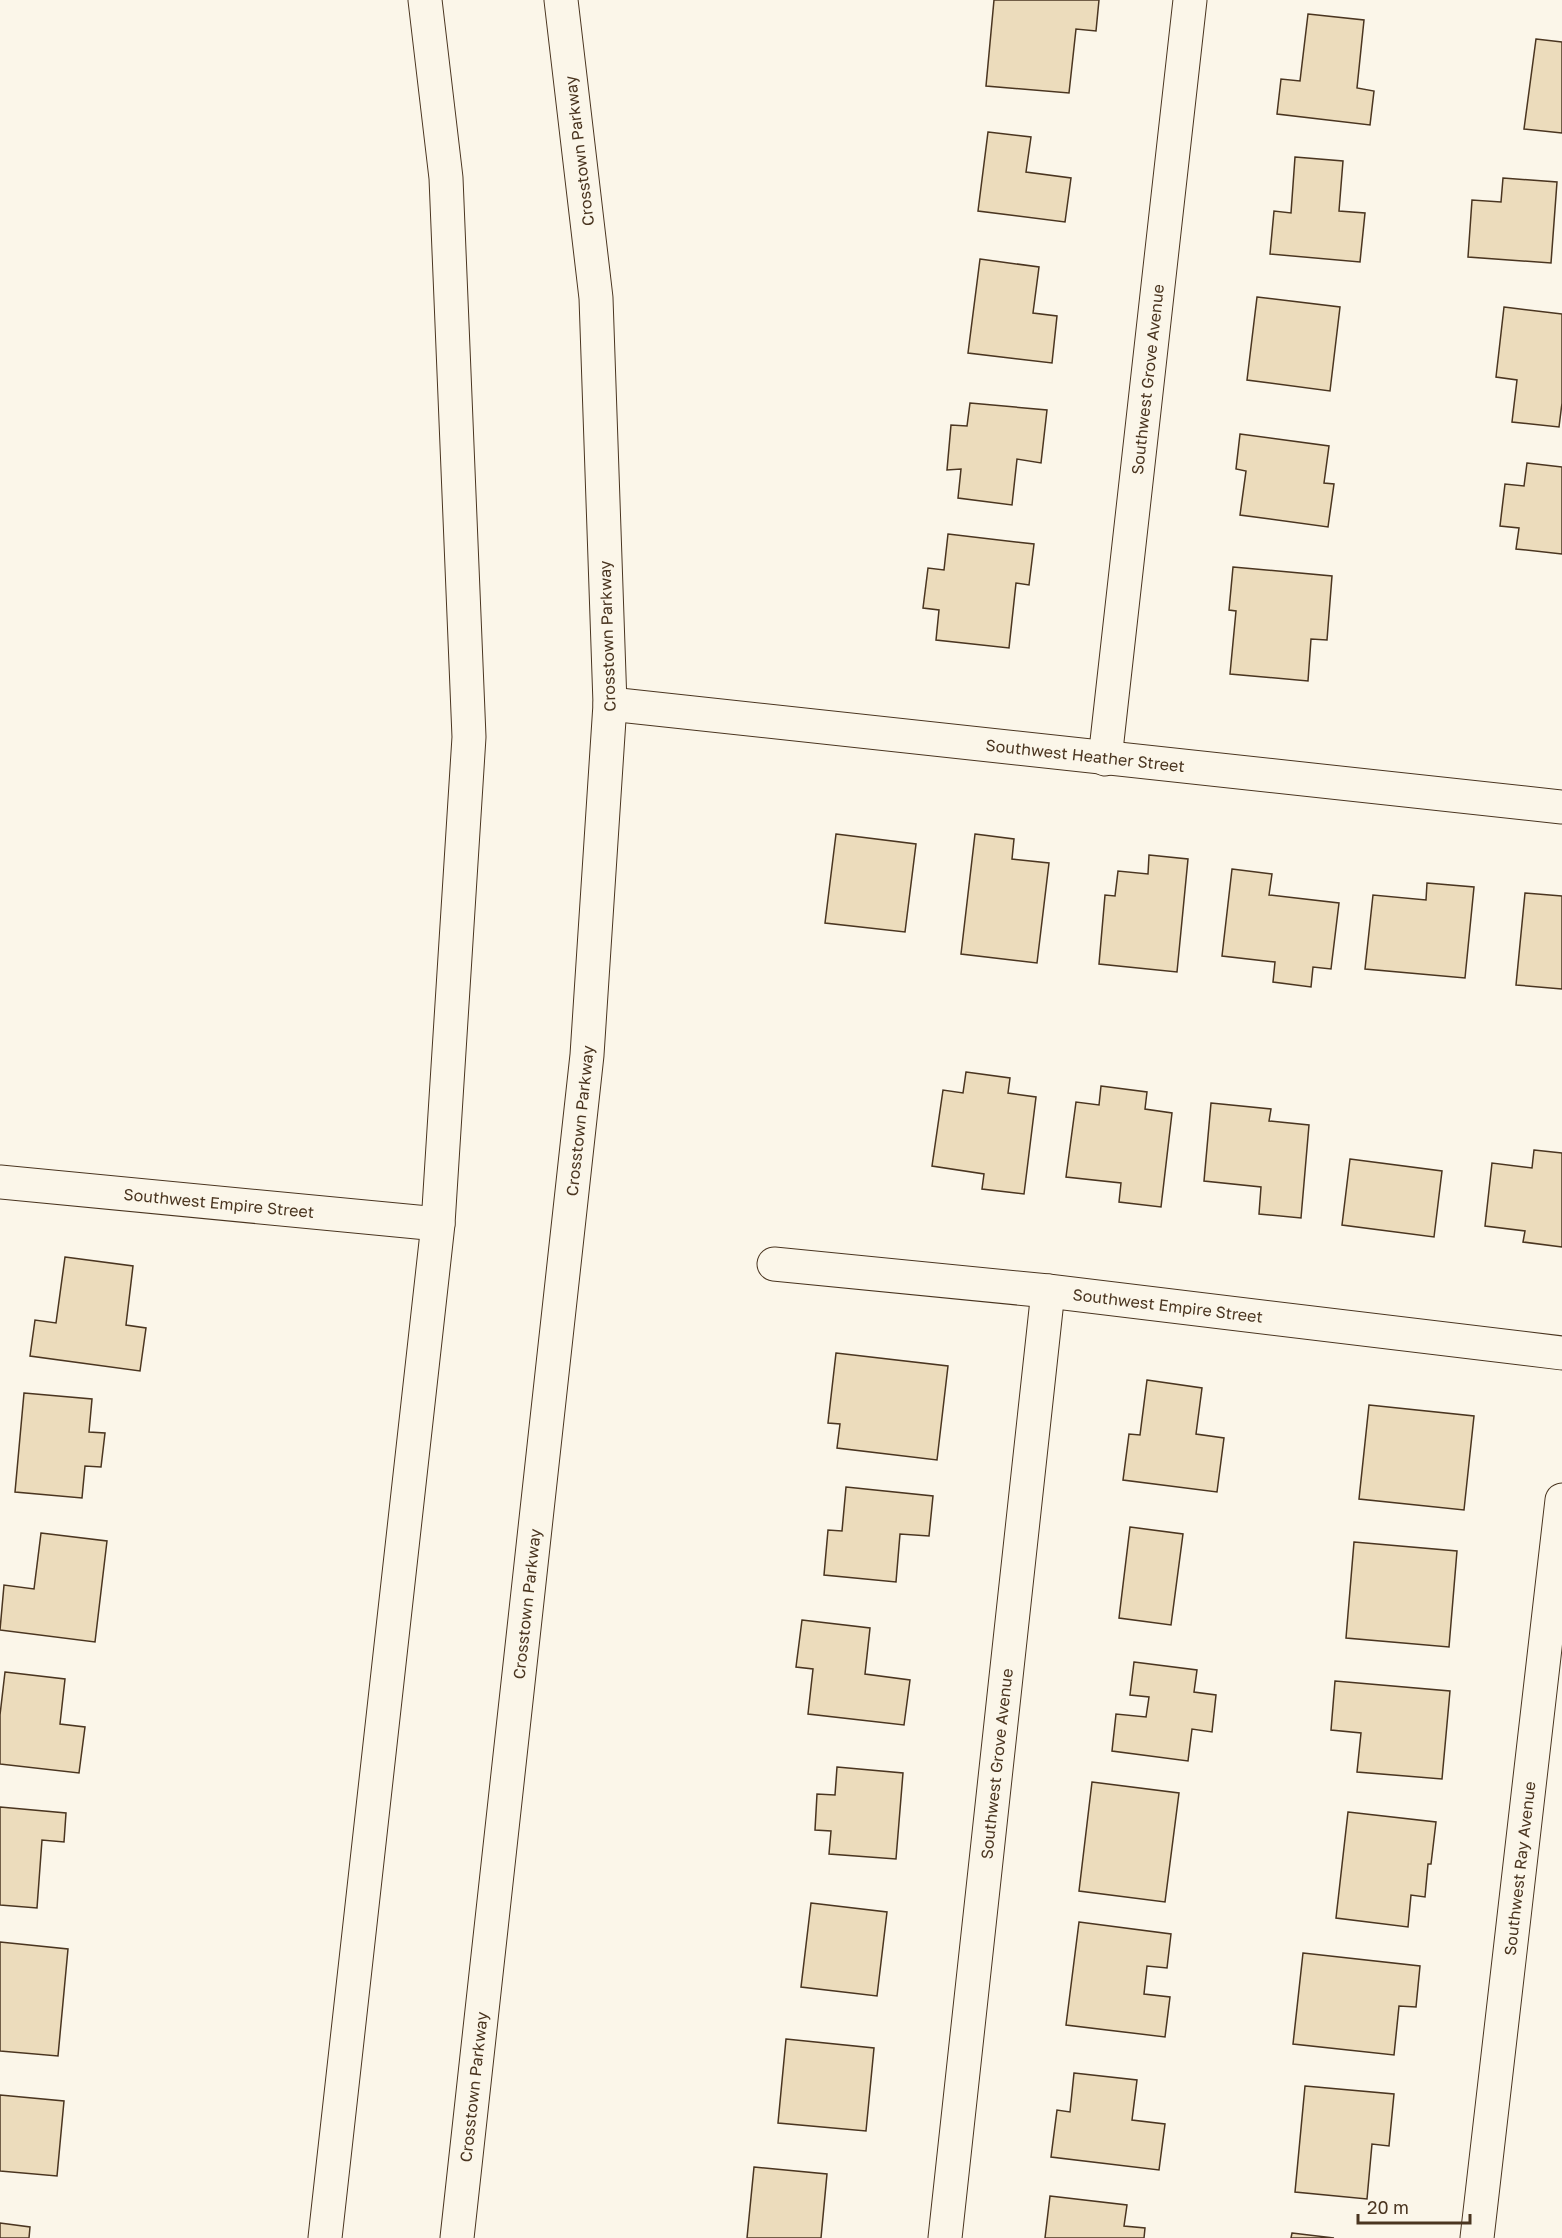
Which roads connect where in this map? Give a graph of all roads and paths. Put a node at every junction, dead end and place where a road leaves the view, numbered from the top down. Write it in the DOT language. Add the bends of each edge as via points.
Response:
graph roads {
  1 [pos="425,0"];
  2 [pos="561,0"];
  3 [pos="1190,0"];
  4 [pos="610,704"];
  5 [pos="1105,759"];
  6 [pos="1562,807"];
  7 [pos="0,1182"];
  8 [pos="438,1224"];
  9 [pos="774,1264"];
  10 [pos="1048,1291"];
  11 [pos="1562,1353"];
  12 [pos="1562,1500"];
  13 [pos="325,2238"];
  14 [pos="457,2238"];
  15 [pos="945,2238"];
  16 [pos="1477,2238"];
  1 -- 8 [label="street" via="446,178 469,737"];
  2 -- 4 [label="street, Crosstown Parkway" via="596,298"];
  3 -- 5 [label="street, Southwest Grove Avenue"];
  4 -- 5 [label="street, Southwest Heather Street"];
  4 -- 14 [label="street, Crosstown Parkway" via="587,1055"];
  5 -- 6 [label="street, Southwest Heather Street"];
  7 -- 8 [label="street, Southwest Empire Street"];
  8 -- 13 [label="street"];
  9 -- 10 [label="street, Southwest Empire Street"];
  10 -- 11 [label="street, Southwest Empire Street"];
  10 -- 15 [label="street, Southwest Grove Avenue"];
  12 -- 16 [label="street, Southwest Ray Avenue"];
}
